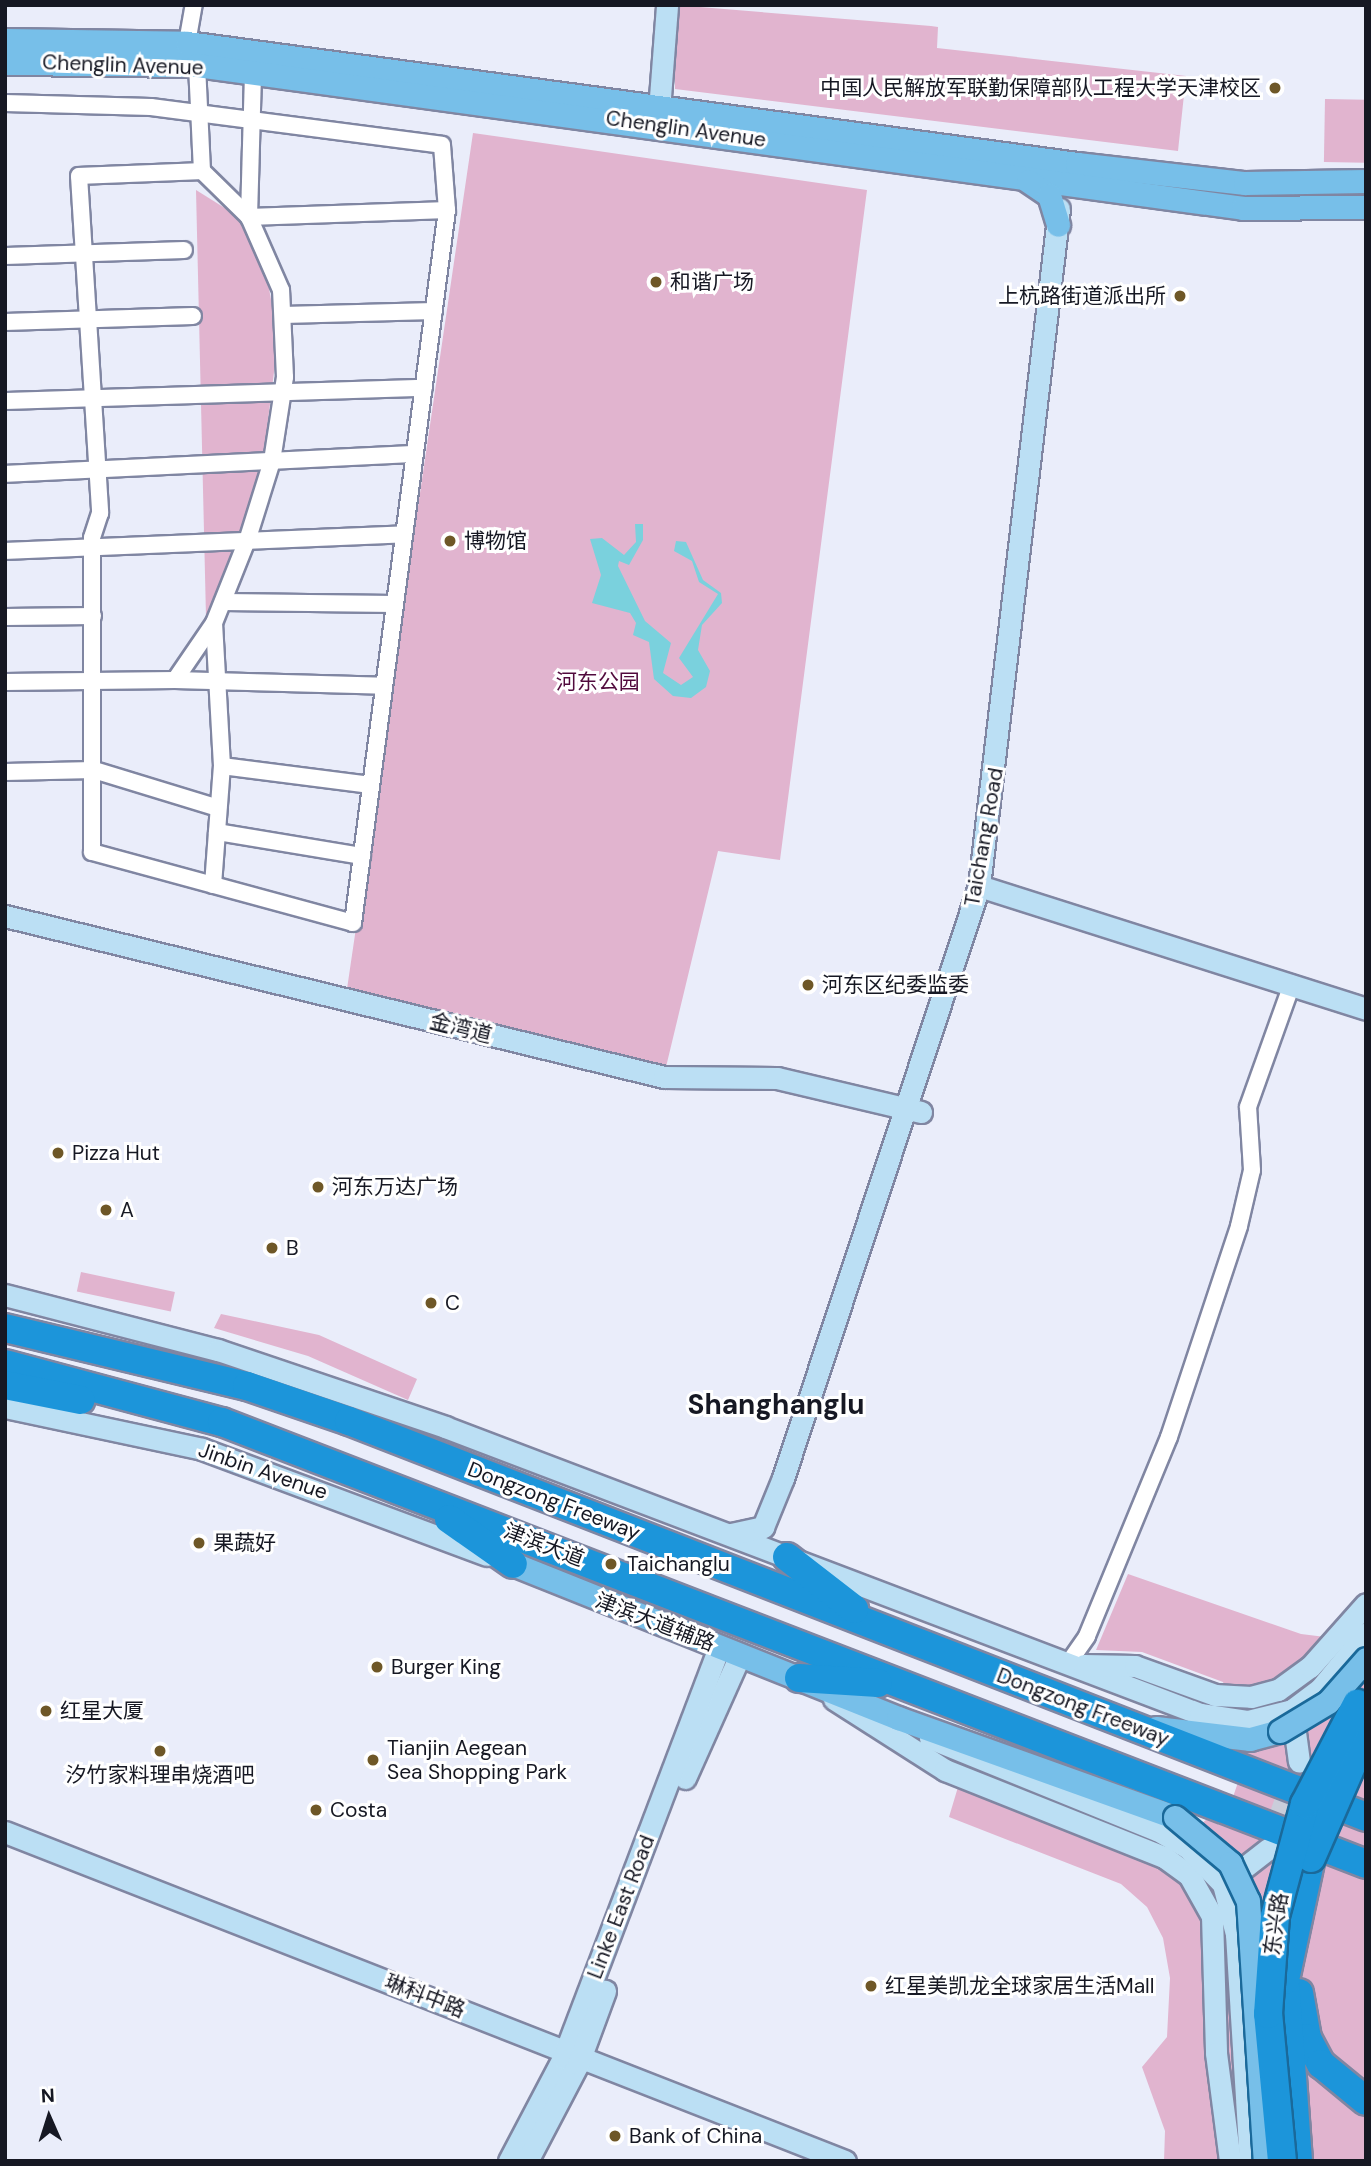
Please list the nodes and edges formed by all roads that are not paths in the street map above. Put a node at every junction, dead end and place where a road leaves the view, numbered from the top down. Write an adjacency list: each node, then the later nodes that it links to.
1 (194, 5): 4 (street)
2 (667, 5): 10 (street)
3 (5, 40): 4 (main road, Chenglin Avenue)
4 (187, 43): 10 (main road, Chenglin Avenue)
5 (5, 63): 6 (main road, Chenglin Avenue)
6 (197, 65): 7 (main road, Chenglin Avenue); 9 (street)
7 (253, 72): 10 (main road, Chenglin Avenue); 11 (street)
8 (5, 103): 9 (street)
9 (198, 111): 11 (street); 13 (street)
10 (658, 115): 12 (main road, Chenglin Avenue); 14 (main road, Chenglin Avenue)
11 (251, 117): 18 (street); 19 (street)
12 (1071, 163): 15 (main road, Chenglin Avenue); 16 (street, Taichang Road)
13 (202, 171): 19 (street); 22 (street)
14 (1026, 180): 16 (main road, Chenglin Avenue); 20 (main road)
15 (1366, 181)
16 (1068, 186): 17 (main road, Chenglin Avenue); 20 (street, Taichang Road); 59 (street, Taichang Road)
17 (1366, 207)
18 (447, 210): 19 (street); 24 (street)
19 (249, 217): 25 (street)
20 (1058, 225): 59 (street, Taichang Road)
21 (184, 250): 22 (street)
22 (84, 253): 23 (street); 27 (street)
23 (5, 256)
24 (434, 311): 25 (street); 29 (street)
25 (283, 315): 30 (street)
26 (193, 316): 27 (street)
27 (88, 319): 28 (street); 31 (street)
28 (5, 321)
29 (424, 388): 30 (street); 33 (street)
30 (282, 391): 31 (street); 34 (street)
31 (93, 396): 32 (street); 35 (street)
32 (5, 401)
33 (415, 454): 34 (street); 37 (street)
34 (272, 461): 35 (street); 38 (street)
35 (97, 470): 36 (street); 39 (street)
36 (5, 474)
37 (404, 534): 38 (street); 42 (street)
38 (248, 538): 39 (street); 41 (street)
39 (92, 547): 40 (street); 43 (street)
40 (5, 551)
41 (223, 602): 42 (street); 45 (street)
42 (395, 604): 50 (street)
43 (93, 616): 44 (street); 46 (street)
44 (5, 617)
45 (214, 623): 47 (street); 49 (street)
46 (95, 680): 47 (street); 48 (street); 52 (street)
47 (175, 680): 49 (street)
48 (5, 682)
49 (217, 683): 50 (street); 51 (street)
50 (384, 686): 54 (street)
51 (222, 766): 54 (street); 55 (street)
52 (93, 770): 53 (street); 55 (street); 58 (street)
53 (5, 772)
54 (371, 785): 57 (street)
55 (218, 808): 56 (street)
56 (217, 832): 57 (street); 58 (street)
57 (362, 856): 58 (street)
58 (213, 885)
59 (983, 887): 61 (street); 63 (street, Taichang Road)
60 (5, 916): 63 (street, 金湾道)
61 (1292, 984): 62 (street); 79 (street)
62 (1366, 1009)
63 (915, 1110): 71 (street, Taichang Road); 72 (street, Taichang Road)
64 (5, 1295): 71 (street)
65 (5, 1328): 75 (highway, Dongzong Freeway)
66 (5, 1364): 69 (highway)
67 (5, 1385): 69 (highway)
68 (5, 1407): 73 (street, Jinbin Avenue)
69 (222, 1422): 70 (highway, 津滨大道)
70 (415, 1495): 73 (highway); 81 (highway, 津滨大道)
71 (726, 1534): 72 (street)
72 (788, 1557): 75 (highway); 79 (street)
73 (513, 1564): 77 (main road, 津滨大道辅路)
74 (1366, 1604): 79 (street)
75 (878, 1628): 85 (highway, Dongzong Freeway)
76 (1366, 1633): 83 (street)
77 (729, 1651): 80 (main road, 津滨大道辅路); 95 (street, Linke East Road)
78 (1366, 1659): 85 (main road, bridge)
79 (1067, 1665): 83 (street)
80 (799, 1678): 81 (highway); 84 (main road, 津滨大道辅路); 101 (street)
81 (905, 1684): 93 (highway, Dongzong Freeway)
82 (1363, 1697): 104 (highway, 东兴路, bridge)
83 (1292, 1710): 87 (street)
84 (898, 1718): 94 (street); 103 (main road, 津滨大道辅路, bridge)
85 (1130, 1725): 88 (highway, Dongzong Freeway)
86 (1366, 1732): 92 (highway, 东兴路, bridge)
87 (1299, 1762)
88 (1366, 1817)
89 (5, 1832): 95 (street, 琳科中路)
90 (5, 1840): 95 (street, 琳科中路)
91 (1268, 1849): 94 (street)
92 (1311, 1858): 96 (highway); 105 (highway, 东兴路)
93 (1362, 1863)
94 (1223, 1884): 102 (street)
95 (572, 2057): 97 (street, Linke East Road); 98 (street, Linke East Road); 99 (street, 琳科中路); 100 (street, 琳科中路)
96 (1366, 2101)
97 (509, 2161)
98 (527, 2161)
99 (830, 2161)
100 (845, 2161)
101 (1230, 2161)
102 (1250, 2161)
103 (1265, 2161)
104 (1282, 2161)
105 (1298, 2161)

